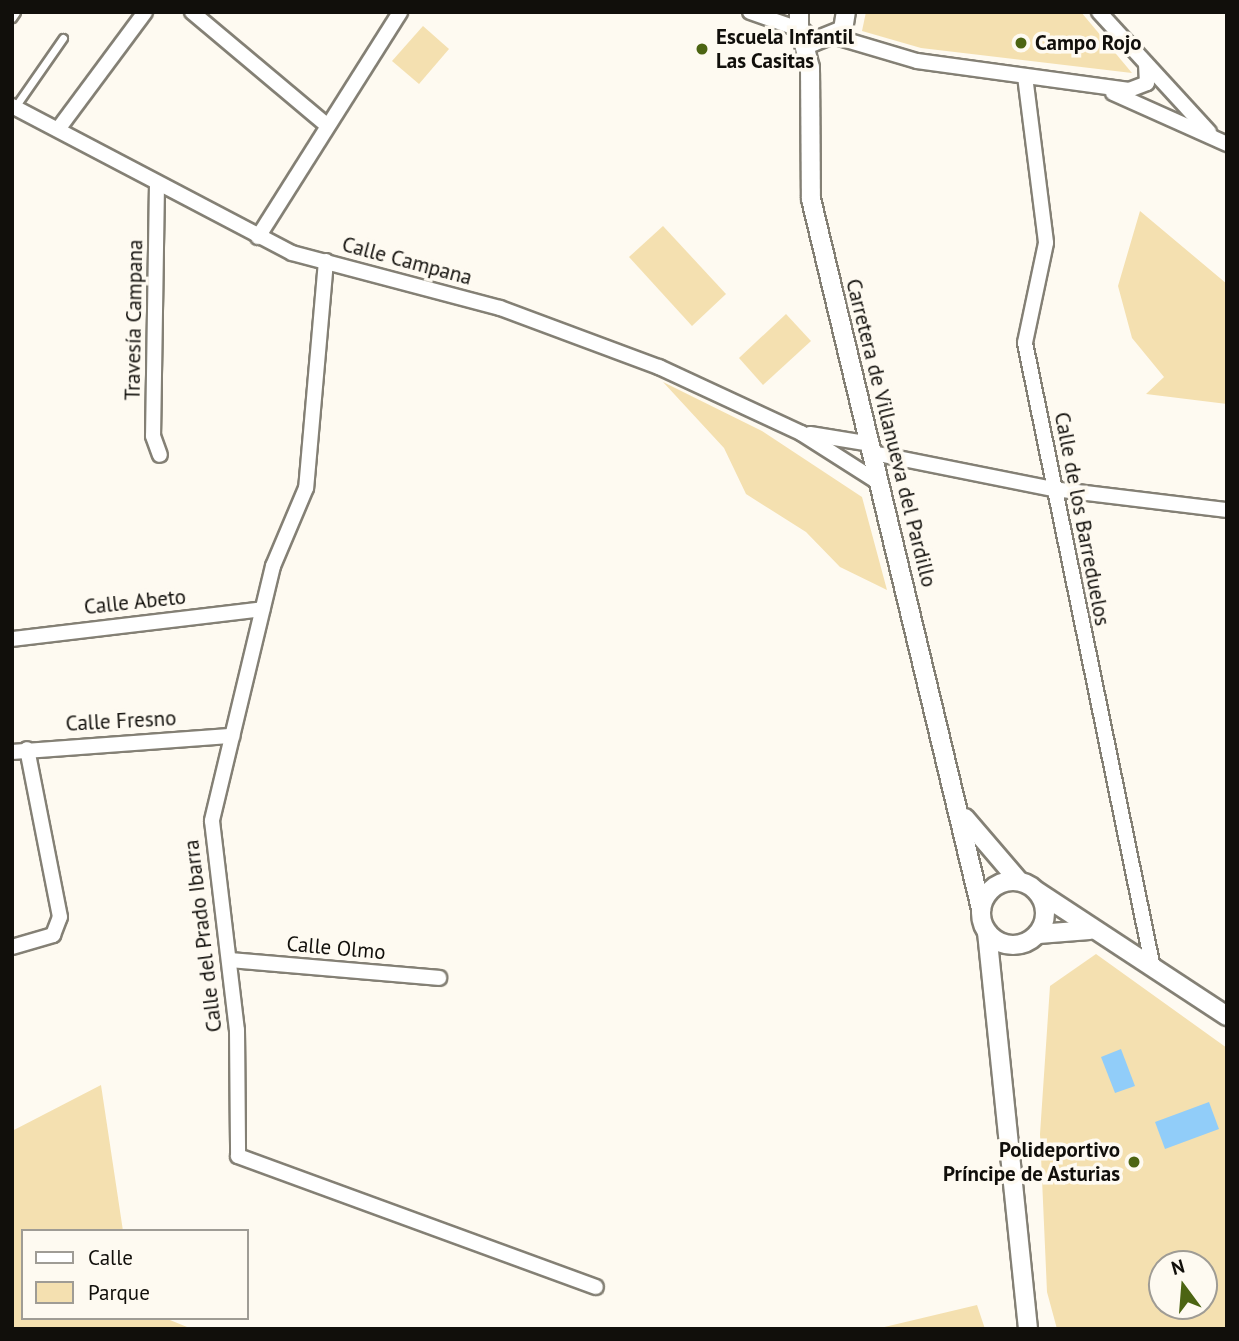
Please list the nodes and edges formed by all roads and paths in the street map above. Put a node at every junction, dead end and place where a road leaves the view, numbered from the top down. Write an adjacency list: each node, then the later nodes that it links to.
1 (16, 12): 8 (lane)
2 (145, 12): 18 (street)
3 (400, 12): 17 (street)
4 (751, 12): 9 (street)
5 (856, 12): 10 (street)
6 (1099, 12): 12 (street)
7 (195, 13): 17 (street)
8 (12, 18)
9 (800, 24): 10 (street); 13 (street, Carretera de Villanueva del Pardillo)
10 (838, 30): 13 (street); 14 (street)
11 (63, 38): 16 (lane)
12 (1146, 65): 15 (street); 19 (street)
13 (810, 67): 25 (street, Carretera de Villanueva del Pardillo)
14 (1025, 76): 15 (street); 28 (street, Calle de los Barreduelos)
15 (1097, 86): 19 (street)
16 (13, 109): 18 (street, Calle Campana)
17 (328, 125): 22 (street)
18 (59, 128): 21 (street, Calle Campana)
19 (1209, 132): 20 (street)
20 (1227, 144)
21 (157, 184): 22 (street, Calle Campana); 26 (street, Travesía Campana)
22 (258, 237): 23 (street, Calle Campana)
23 (326, 261): 24 (street, Calle Campana); 30 (street, Calle del Prado Ibarra)
24 (801, 433): 25 (street); 27 (street)
25 (872, 449): 27 (street, Carretera de Villanueva del Pardillo); 28 (street)
26 (160, 455)
27 (881, 484): 35 (street, Carretera de Villanueva del Pardillo)
28 (1053, 489): 29 (street); 45 (street, Calle de los Barreduelos)
29 (1227, 510)
30 (262, 610): 31 (street, Calle Abeto); 32 (street, Calle del Prado Ibarra)
31 (12, 639)
32 (232, 736): 33 (street, Calle Fresno); 44 (street, Calle del Prado Ibarra)
33 (27, 749): 34 (street, Calle Fresno); 43 (street)
34 (12, 752)
35 (957, 806): 36 (street, Carretera de Villanueva del Pardillo); 38 (street, Carretera de Villanueva del Pardillo)
36 (1018, 881): 37 (street); 38 (street)
37 (1038, 891): 40 (street); 41 (street)
38 (981, 909): 39 (street)
39 (987, 932): 42 (street); 47 (street)
40 (1096, 932): 41 (street); 45 (street)
41 (1038, 934): 42 (street)
42 (1018, 945): 47 (street)
43 (12, 947)
44 (231, 960): 46 (street, Calle Olmo); 49 (street, Calle del Prado Ibarra)
45 (1153, 968): 48 (street)
46 (439, 978)
47 (996, 991): 50 (street)
48 (1227, 1016)
49 (596, 1287)
50 (1028, 1329)

